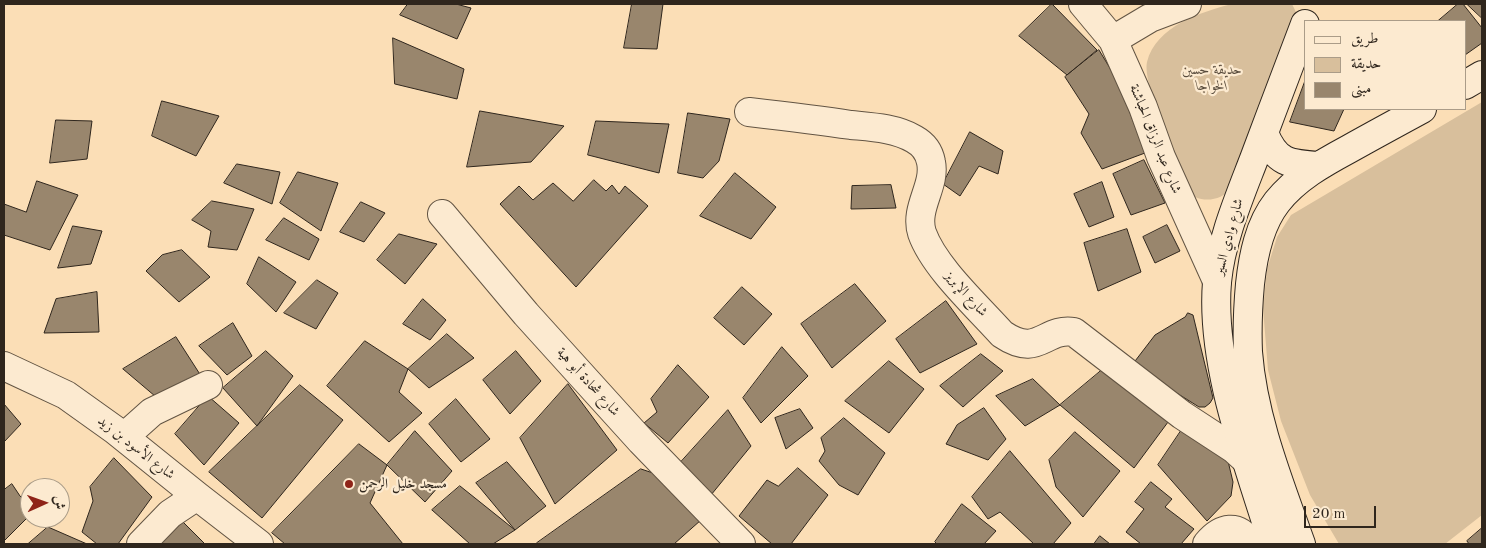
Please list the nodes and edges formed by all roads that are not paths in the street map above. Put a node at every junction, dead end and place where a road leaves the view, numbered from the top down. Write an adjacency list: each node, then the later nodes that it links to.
1 (1083, 4): 6 (street, شارع عبد الرزاق الحباشنة)
2 (1187, 4): 6 (street)
3 (1312, 4): 4 (street, شارع وادي السير)
4 (1306, 20)
5 (1304, 25): 11 (street, شارع وادي السير)
6 (1113, 40): 14 (street, شارع عبد الرزاق الحباشنة)
7 (1482, 75): 8 (street)
8 (1466, 84)
9 (1420, 110): 12 (street)
10 (749, 112): 18 (street, شارع الإبريز)
11 (1264, 133): 12 (street); 14 (street, شارع وادي السير)
12 (1319, 166): 26 (street)
13 (442, 214): 22 (street, شارع شحادة أبو هية)
14 (1218, 281): 18 (street, شارع وادي السير)
15 (4, 366): 17 (street, شارع الأسود بن زيد)
16 (208, 385): 17 (street)
17 (124, 437): 19 (street, شارع الأسود بن زيد)
18 (1247, 461): 25 (street, شارع وادي السير)
19 (197, 496): 20 (street); 21 (street, شارع الأسود بن زيد)
20 (141, 544)
21 (260, 544)
22 (741, 544)
23 (1207, 544): 24 (street)
24 (1251, 544)
25 (1273, 544)
26 (1301, 544)

